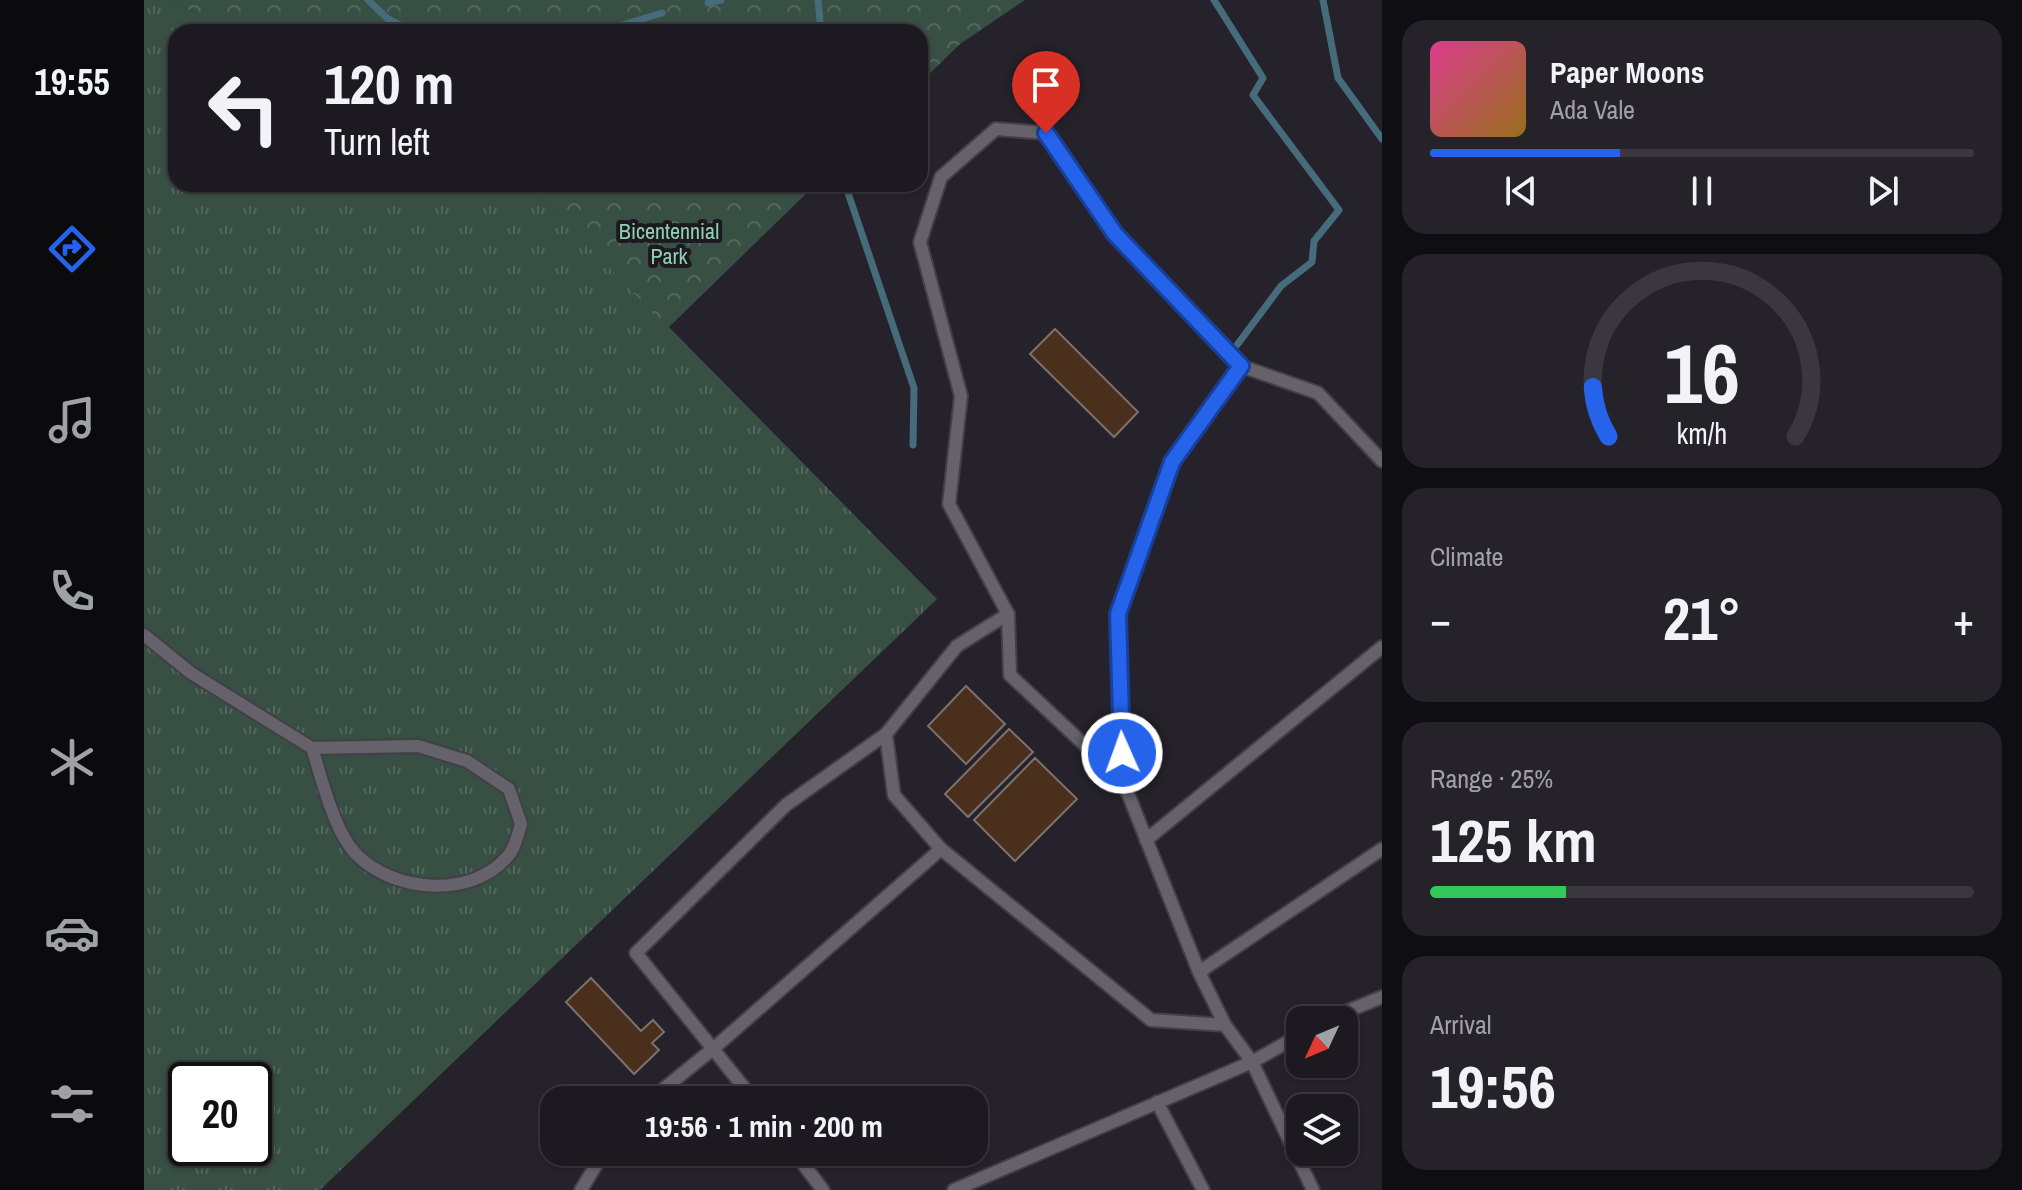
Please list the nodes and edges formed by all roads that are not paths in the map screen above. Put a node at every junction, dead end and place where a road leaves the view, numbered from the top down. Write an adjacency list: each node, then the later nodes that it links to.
1 (1241, 366): 2 (lane); 3 (lane); 8 (lane)
2 (1382, 461)
3 (1008, 614): 6 (lane); 8 (lane)
4 (144, 635): 7 (lane)
5 (1382, 647): 9 (lane)
6 (886, 734): 10 (lane); 17 (lane)
7 (312, 748): 7 (lane)
8 (1123, 781): 9 (lane)
9 (1146, 840): 12 (lane)
10 (941, 849): 15 (lane); 17 (lane)
11 (1382, 849): 12 (lane)
12 (1199, 972): 15 (lane)
13 (1382, 997): 14 (lane)
14 (1358, 1007)
15 (1225, 1025): 18 (lane)
16 (1286, 1043): 18 (lane)
17 (714, 1048): 19 (lane); 20 (lane)
18 (1252, 1062): 21 (lane); 28 (lane)
19 (667, 1086)
20 (743, 1086)
21 (1157, 1102): 26 (lane); 27 (lane)
22 (596, 1166): 24 (lane)
23 (805, 1166): 25 (lane)
24 (581, 1190)
25 (823, 1190)
26 (954, 1190)
27 (1203, 1190)
28 (1313, 1190)

